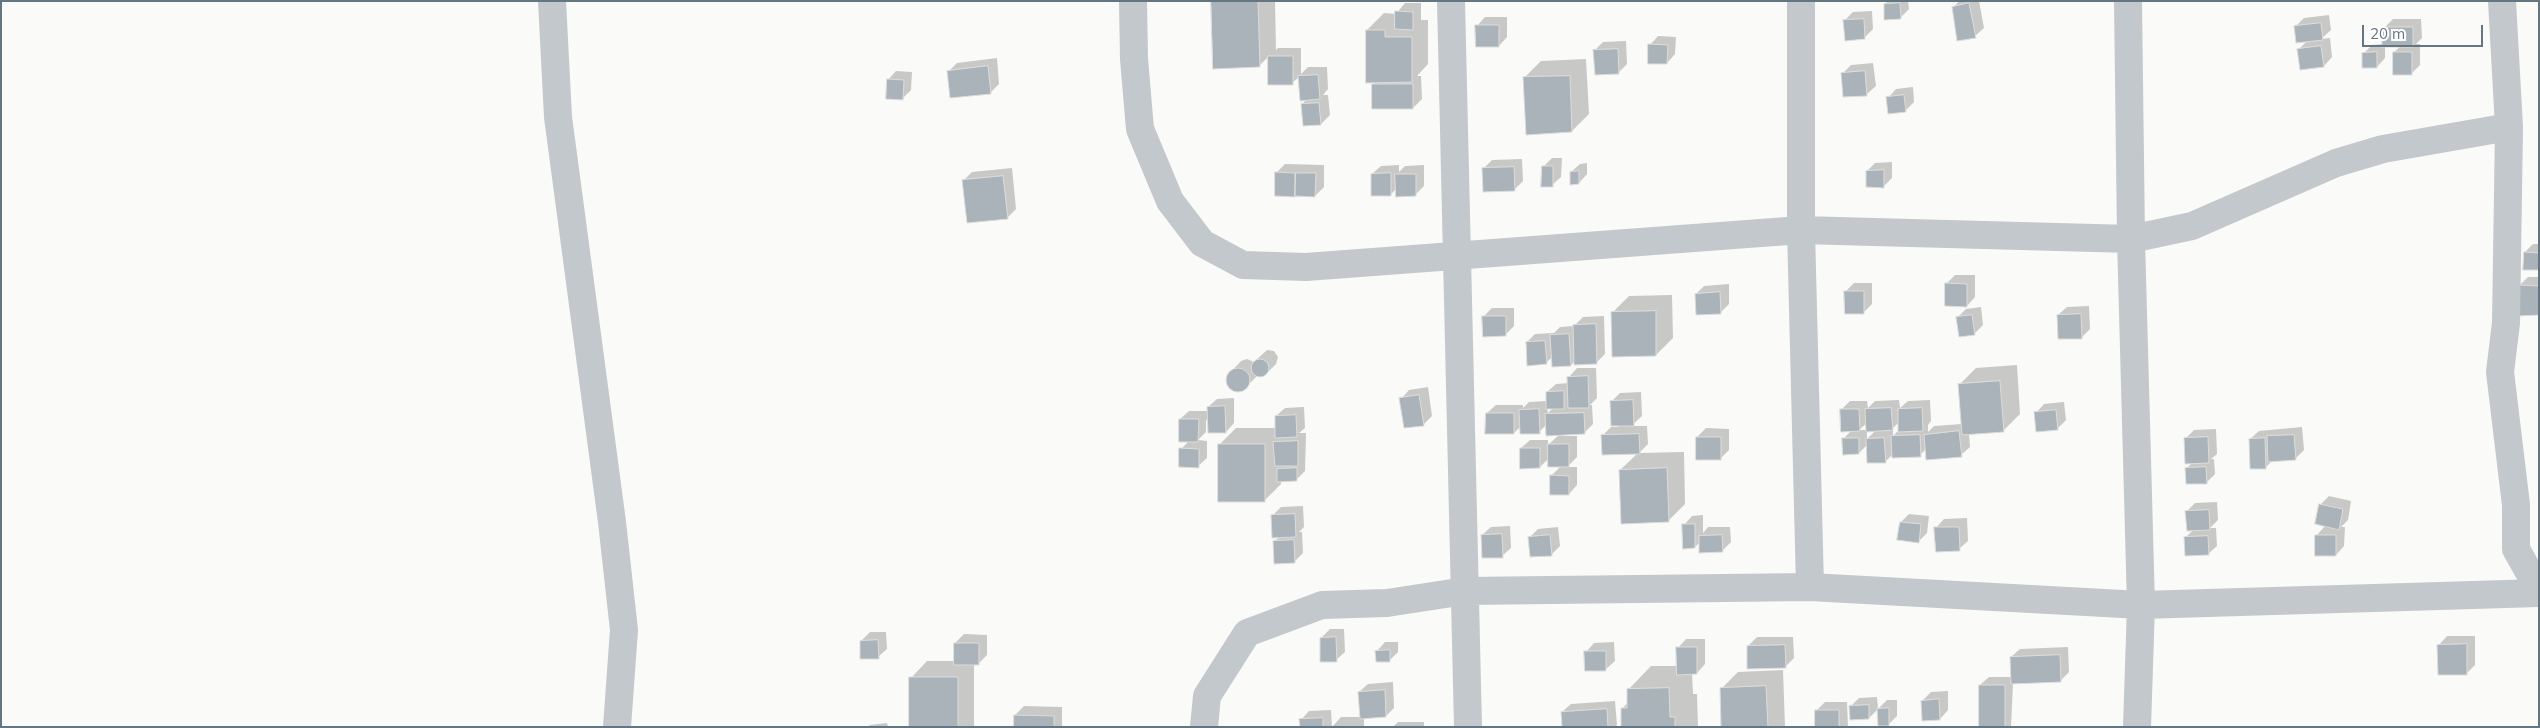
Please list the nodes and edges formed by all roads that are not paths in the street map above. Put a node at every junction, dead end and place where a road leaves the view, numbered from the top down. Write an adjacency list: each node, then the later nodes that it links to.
1 (552, 1): 15 (street)
2 (1134, 1): 10 (street)
3 (1450, 1): 10 (street)
4 (1801, 1): 8 (street)
5 (2128, 1): 9 (street)
6 (2502, 1): 7 (street)
7 (2509, 127): 9 (street); 13 (street)
8 (1801, 230): 9 (street); 10 (street); 11 (street)
9 (2131, 239): 14 (street)
10 (1458, 257): 12 (street)
11 (1810, 586): 12 (street); 14 (street)
12 (1465, 591): 16 (street); 17 (street)
13 (2539, 591): 14 (street)
14 (2141, 605): 18 (street)
15 (617, 727)
16 (1204, 727)
17 (1468, 727)
18 (2137, 727)

